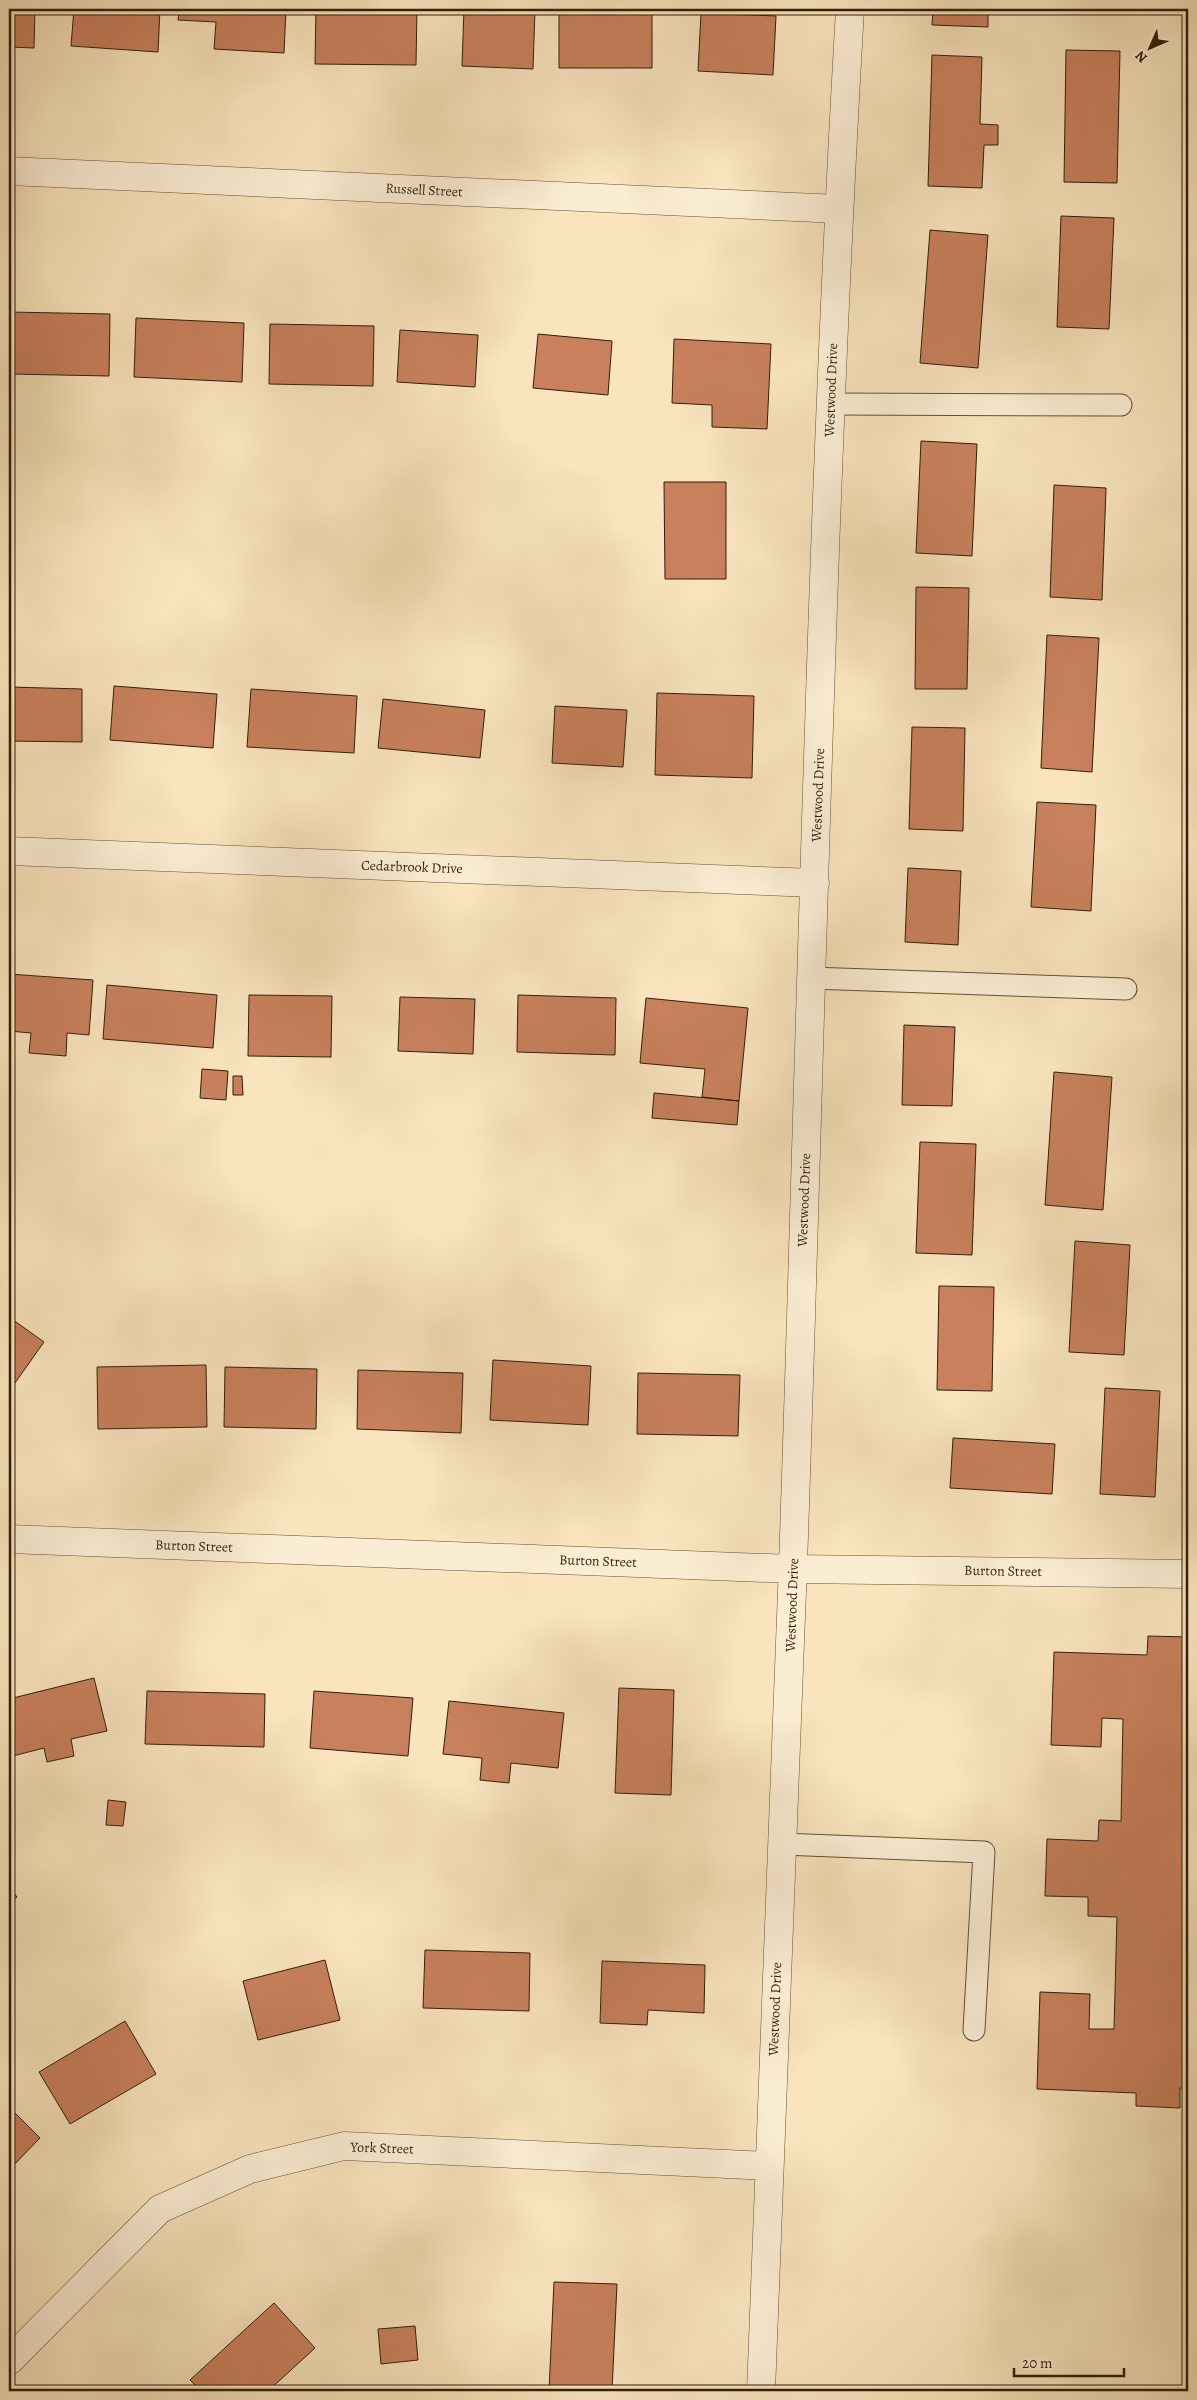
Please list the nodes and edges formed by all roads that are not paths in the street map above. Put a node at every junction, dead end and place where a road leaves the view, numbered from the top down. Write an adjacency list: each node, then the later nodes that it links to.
1 (850, 9): 3 (street, Westwood Drive)
2 (9, 171): 3 (street, Russell Street)
3 (839, 209): 4 (street, Westwood Drive)
4 (831, 404): 5 (lane); 7 (street, Westwood Drive)
5 (1121, 405)
6 (9, 852): 7 (street, Cedarbrook Drive)
7 (815, 883): 8 (street, Westwood Drive)
8 (811, 978): 9 (lane); 11 (street, Westwood Drive)
9 (1126, 989)
10 (9, 1539): 11 (street, Burton Street)
11 (793, 1568): 12 (street, Burton Street); 13 (street, Westwood Drive)
12 (1188, 1574)
13 (782, 1844): 14 (lane); 15 (street, Westwood Drive)
14 (974, 2030)
15 (768, 2166): 16 (street, York Street); 17 (street, Westwood Drive)
16 (9, 2361)
17 (762, 2391)

